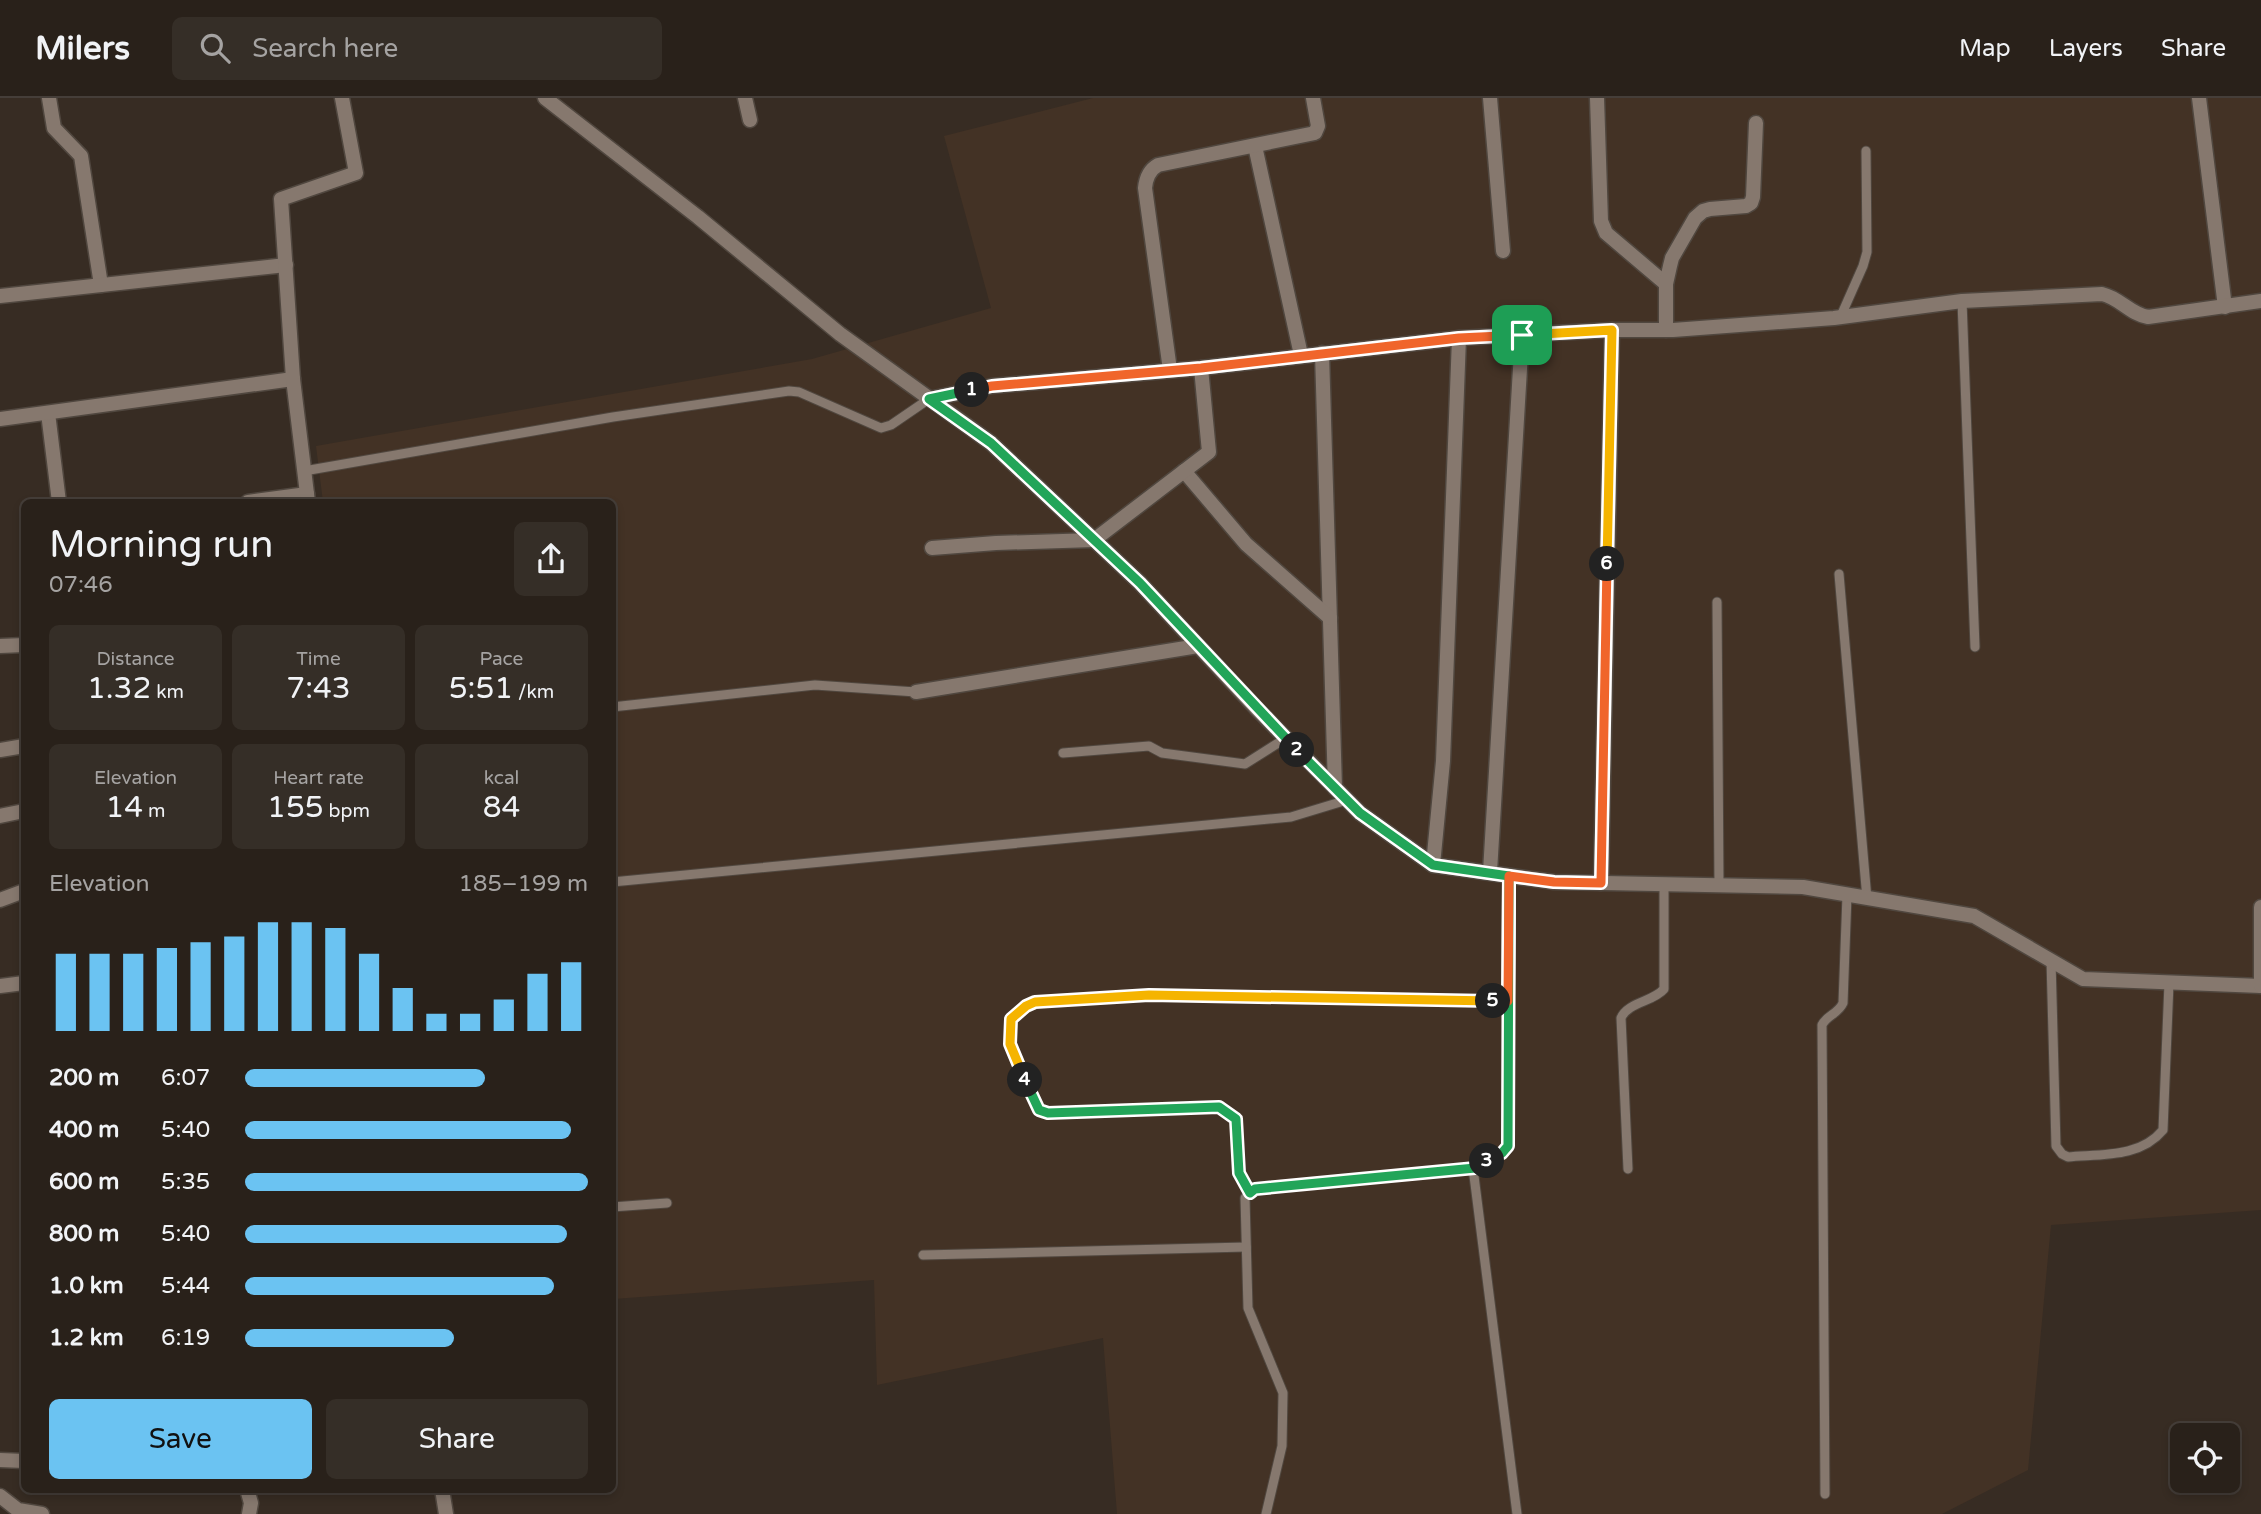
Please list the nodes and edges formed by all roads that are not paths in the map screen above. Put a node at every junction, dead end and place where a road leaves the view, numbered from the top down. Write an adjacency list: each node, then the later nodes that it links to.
1 (49, 98): 16 (street)
2 (342, 98): 14 (street)
3 (545, 98): 31 (street)
4 (745, 98): 9 (street)
5 (1313, 98): 11 (street)
6 (1490, 98): 13 (street)
7 (1597, 98): 15 (street)
8 (2199, 98): 20 (street)
9 (750, 120)
10 (1756, 123): 15 (street)
11 (1255, 146): 27 (street); 29 (street)
12 (1866, 151): 21 (lane)
13 (1503, 251)
14 (285, 264): 16 (street); 30 (street)
15 (1666, 284): 23 (street)
16 (101, 285): 17 (street)
17 (0, 296)
18 (1962, 301): 20 (street); 21 (street); 46 (lane)
19 (2261, 301): 20 (street)
20 (2225, 307)
21 (1840, 317): 23 (street)
22 (1612, 330): 23 (street); 24 (street); 61 (street)
23 (1666, 330)
24 (1522, 335): 25 (street); 58 (street)
25 (1459, 338): 26 (street); 57 (street)
26 (1322, 353): 27 (street); 42 (street)
27 (1301, 355): 28 (street)
28 (1201, 368): 29 (street); 35 (street)
29 (1170, 370): 31 (street)
30 (293, 379): 32 (street); 34 (street)
31 (929, 399): 34 (lane); 38 (street)
32 (48, 413): 33 (street); 37 (street)
33 (0, 419)
34 (304, 471): 36 (street)
35 (1184, 471): 38 (street); 42 (street)
36 (307, 498)
37 (59, 499)
38 (1094, 540): 39 (street); 45 (street)
39 (932, 548)
40 (1839, 574): 66 (lane)
41 (1717, 603): 63 (lane)
42 (1330, 618): 53 (street)
43 (21, 645): 44 (street)
44 (0, 646)
45 (1198, 646): 47 (street); 49 (street)
46 (1975, 647)
47 (916, 692): 48 (lane)
48 (616, 707)
49 (1286, 738): 52 (lane); 53 (street)
50 (21, 746): 51 (street)
51 (0, 750)
52 (1063, 753)
53 (1335, 788): 54 (street)
54 (1348, 800): 57 (street); 60 (lane)
55 (21, 812): 56 (street)
56 (0, 816)
57 (1433, 865): 58 (street)
58 (1490, 873): 59 (street)
59 (1509, 876): 61 (street); 74 (lane)
60 (616, 882)
61 (1601, 883): 62 (street)
62 (1664, 884): 63 (street); 76 (lane)
63 (1719, 885): 65 (street)
64 (21, 892): 67 (street)
65 (1847, 895): 66 (street); 86 (lane)
66 (1867, 899): 69 (street)
67 (0, 900)
68 (2261, 907): 73 (street)
69 (2051, 960): 71 (street); 71 (lane)
70 (21, 984): 72 (street)
71 (2169, 984): 73 (street)
72 (0, 986)
73 (2261, 986)
74 (1508, 1001): 75 (lane); 77 (lane)
75 (1475, 1168): 77 (lane); 92 (lane)
76 (1628, 1169)
77 (1250, 1193): 80 (lane)
78 (667, 1203): 79 (lane)
79 (616, 1208)
80 (1246, 1247): 81 (lane); 91 (lane)
81 (923, 1255)
82 (0, 1460): 83 (street)
83 (21, 1461)
84 (248, 1493): 89 (street)
85 (443, 1493): 90 (street)
86 (1825, 1494)
87 (0, 1496): 88 (street)
88 (42, 1514)
89 (249, 1514)
90 (446, 1514)
91 (1266, 1514)
92 (1517, 1514)

